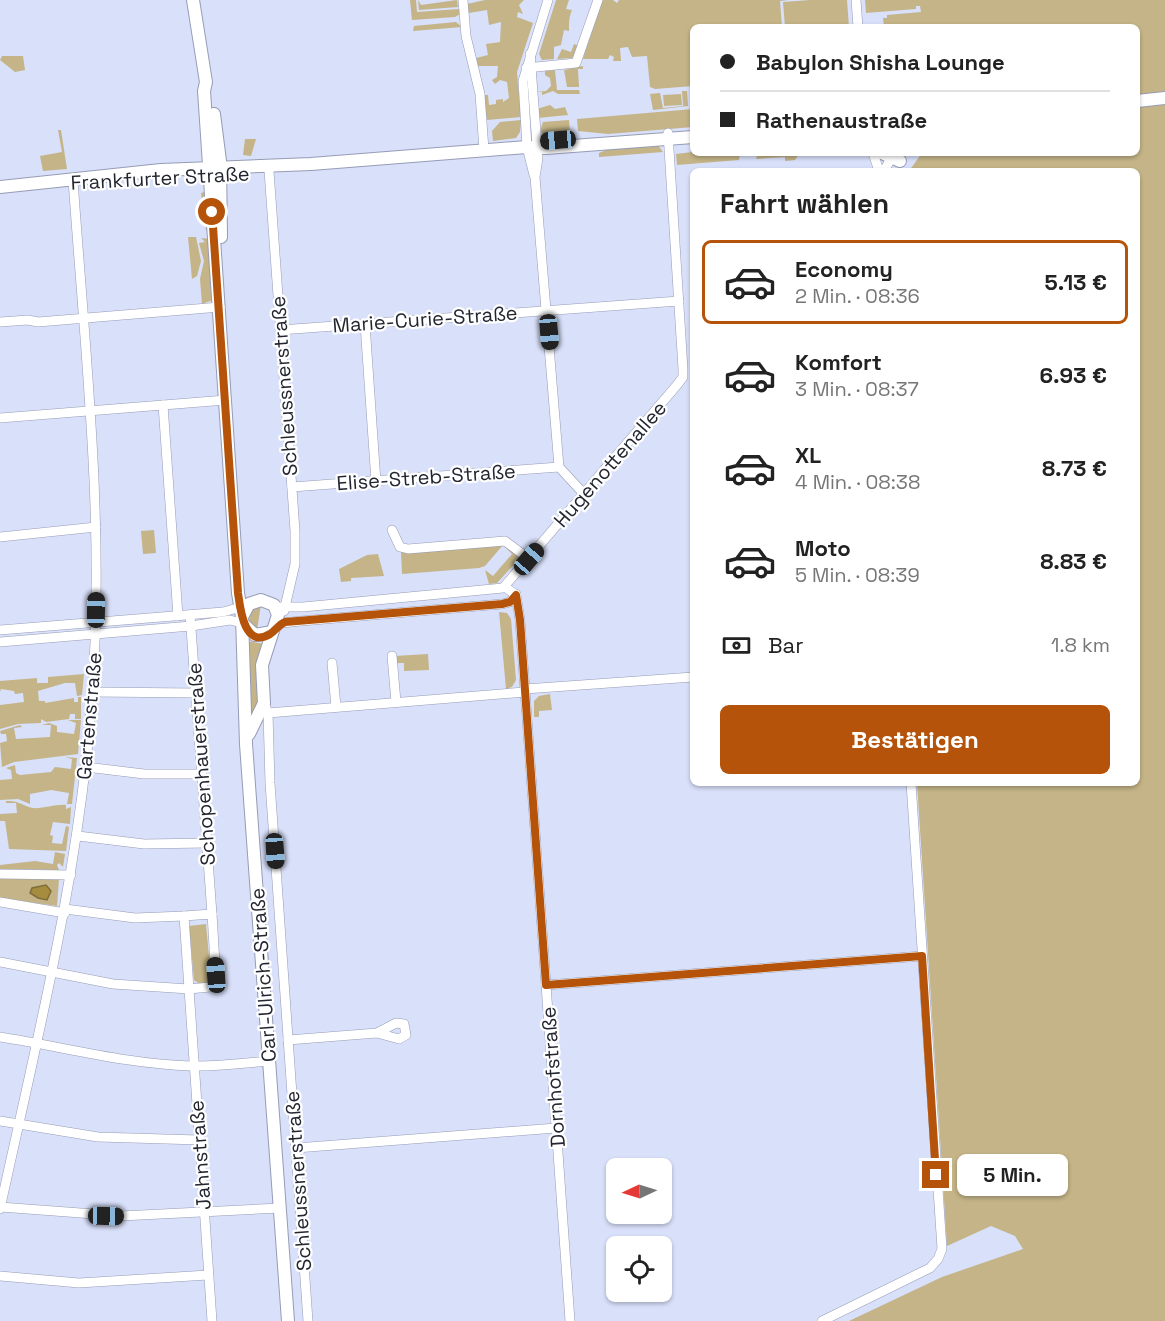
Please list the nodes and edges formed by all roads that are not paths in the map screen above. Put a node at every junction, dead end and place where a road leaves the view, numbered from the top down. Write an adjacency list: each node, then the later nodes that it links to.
1 (193, 0): 8 (main road)
2 (463, 0): 16 (street)
3 (548, 0): 7 (street)
4 (598, 0): 7 (street)
5 (856, 0): 6 (street)
6 (858, 24)
7 (528, 68): 15 (street)
8 (206, 82): 14 (main road); 20 (main road)
9 (1165, 98): 10 (main road)
10 (1140, 100)
11 (690, 131): 12 (main road, Frankfurter Straße)
12 (668, 136): 13 (main road, Frankfurter Straße); 15 (main road, Frankfurter Straße); 23 (street, Hugenottenallee)
13 (690, 137)
14 (218, 138): 19 (main road); 20 (main road)
15 (531, 147): 16 (main road, Frankfurter Straße); 25 (street)
16 (484, 150): 19 (main road, Frankfurter Straße)
17 (894, 157): 18 (street)
18 (884, 168)
19 (265, 169): 20 (main road, Frankfurter Straße); 29 (street, Schleussnerstraße)
20 (215, 171): 21 (main road, Frankfurter Straße); 24 (main road, Carl-Ulrich-Straße)
21 (73, 181): 22 (main road, Frankfurter Straße); 26 (street, Gartenstraße)
22 (4, 186)
23 (679, 302): 25 (street, Marie-Curie-Straße); 37 (street, Hugenottenallee)
24 (220, 307): 26 (street); 30 (main road, Carl-Ulrich-Straße)
25 (547, 309): 28 (street, Marie-Curie-Straße); 34 (street)
26 (82, 318): 27 (street); 32 (street, Gartenstraße)
27 (0, 322)
28 (365, 324): 29 (street, Marie-Curie-Straße); 35 (street)
29 (280, 330): 36 (street, Schleussnerstraße)
30 (226, 400): 31 (street); 43 (main road, Carl-Ulrich-Straße)
31 (163, 405): 32 (street); 49 (street)
32 (90, 411): 33 (street); 38 (street, Gartenstraße)
33 (0, 418)
34 (560, 467): 35 (street, Elise-Streb-Straße); 37 (street)
35 (376, 482): 36 (street, Elise-Streb-Straße)
36 (292, 488): 48 (street, Schleussnerstraße)
37 (584, 494): 41 (street, Hugenottenallee)
38 (96, 528): 40 (street); 50 (street, Gartenstraße)
39 (392, 530): 41 (street)
40 (0, 537)
41 (529, 559): 42 (street, Hugenottenallee)
42 (517, 573): 44 (street, Hugenottenallee); 45 (street)
43 (237, 574): 46 (main road, Carl-Ulrich-Straße); 46 (main road)
44 (505, 587): 45 (street); 48 (street)
45 (516, 595): 48 (street); 59 (street, Dornhofstraße)
46 (244, 614): 47 (street); 48 (main road); 48 (main road); 51 (street); 51 (street); 65 (main road, Carl-Ulrich-Straße)
47 (190, 615): 49 (street); 52 (street, Schopenhauerstraße)
48 (279, 615): 64 (main road, Schleussnerstraße)
49 (178, 616): 50 (street)
50 (95, 622): 53 (street); 54 (street, Gartenstraße)
51 (210, 623): 52 (street)
52 (191, 626): 54 (street); 61 (street, Schopenhauerstraße)
53 (0, 630)
54 (95, 634): 55 (street); 60 (street, Gartenstraße)
55 (0, 642)
56 (392, 656): 62 (street)
57 (332, 663): 63 (street)
58 (690, 676): 59 (street)
59 (525, 691): 62 (street); 80 (street, Dornhofstraße)
60 (93, 692): 61 (street); 66 (street, Gartenstraße)
61 (196, 693): 67 (street, Schopenhauerstraße)
62 (396, 702): 63 (street)
63 (336, 707): 64 (street)
64 (266, 708): 65 (main road, Schleussnerstraße); 84 (street, Schleussnerstraße)
65 (248, 759): 86 (main road, Carl-Ulrich-Straße)
66 (86, 767): 67 (street); 69 (street, Gartenstraße)
67 (202, 774): 70 (street, Schopenhauerstraße)
68 (911, 786): 77 (street)
69 (78, 836): 70 (street); 72 (street, Gartenstraße)
70 (207, 843): 75 (street, Schopenhauerstraße)
71 (0, 874): 72 (street)
72 (71, 875): 74 (street, Gartenstraße)
73 (0, 902): 74 (street)
74 (65, 911): 76 (street); 79 (street, Gartenstraße)
75 (212, 914): 76 (street); 81 (street, Schopenhauerstraße)
76 (184, 916): 81 (street, Jahnstraße)
77 (922, 956): 80 (street); 102 (street)
78 (0, 962): 79 (street)
79 (53, 973): 81 (street); 85 (street, Gartenstraße)
80 (546, 985): 90 (street, Dornhofstraße)
81 (189, 989): 87 (street, Jahnstraße)
82 (377, 1033): 84 (street)
83 (0, 1037): 85 (street)
84 (288, 1040): 92 (street, Schleussnerstraße)
85 (37, 1044): 87 (street); 89 (street, Gartenstraße)
86 (269, 1061): 87 (street); 94 (main road, Carl-Ulrich-Straße)
87 (194, 1066): 91 (street, Jahnstraße)
88 (0, 1121): 89 (street)
89 (18, 1124): 91 (street); 93 (street, Gartenstraße)
90 (556, 1128): 92 (street); 101 (street, Dornhofstraße)
91 (199, 1140): 95 (street, Jahnstraße)
92 (296, 1148): 100 (street, Schleussnerstraße)
93 (0, 1208): 95 (street)
94 (280, 1208): 95 (street); 99 (main road, Carl-Ulrich-Straße)
95 (204, 1213): 96 (street, Jahnstraße)
96 (208, 1275): 97 (street); 98 (street, Jahnstraße)
97 (0, 1276)
98 (212, 1321)
99 (288, 1321)
100 (308, 1321)
101 (570, 1321)
102 (822, 1321)

